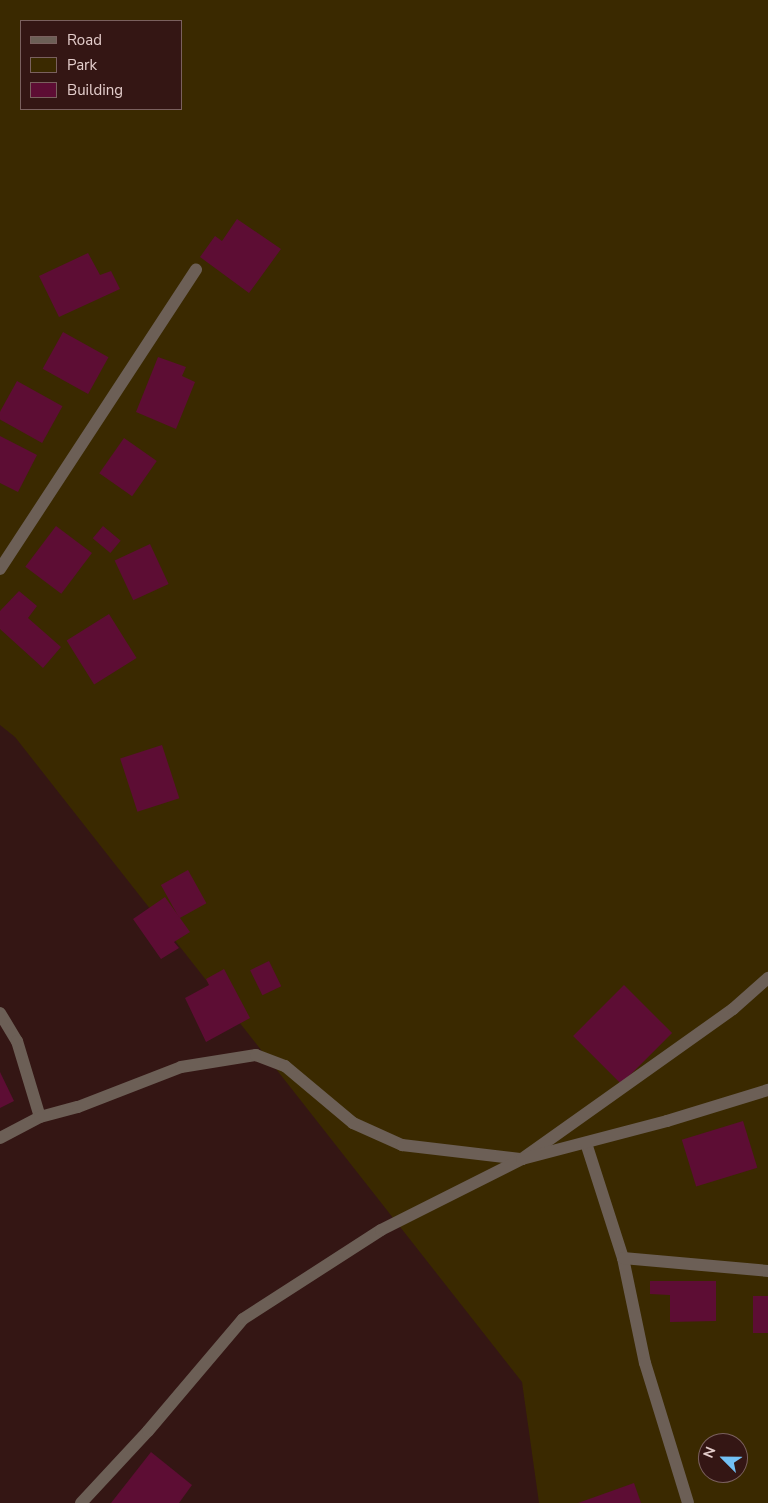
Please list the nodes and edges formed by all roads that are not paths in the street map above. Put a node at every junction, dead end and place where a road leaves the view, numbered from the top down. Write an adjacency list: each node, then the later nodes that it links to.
1 (196, 269): 2 (street)
2 (0, 569)
3 (768, 978): 9 (street)
4 (0, 1013): 6 (street)
5 (768, 1090): 8 (street)
6 (40, 1117): 7 (street); 9 (street)
7 (0, 1138)
8 (586, 1143): 9 (street); 10 (street)
9 (522, 1159): 12 (street)
10 (623, 1258): 11 (street); 13 (street)
11 (768, 1271)
12 (81, 1503)
13 (688, 1503)

